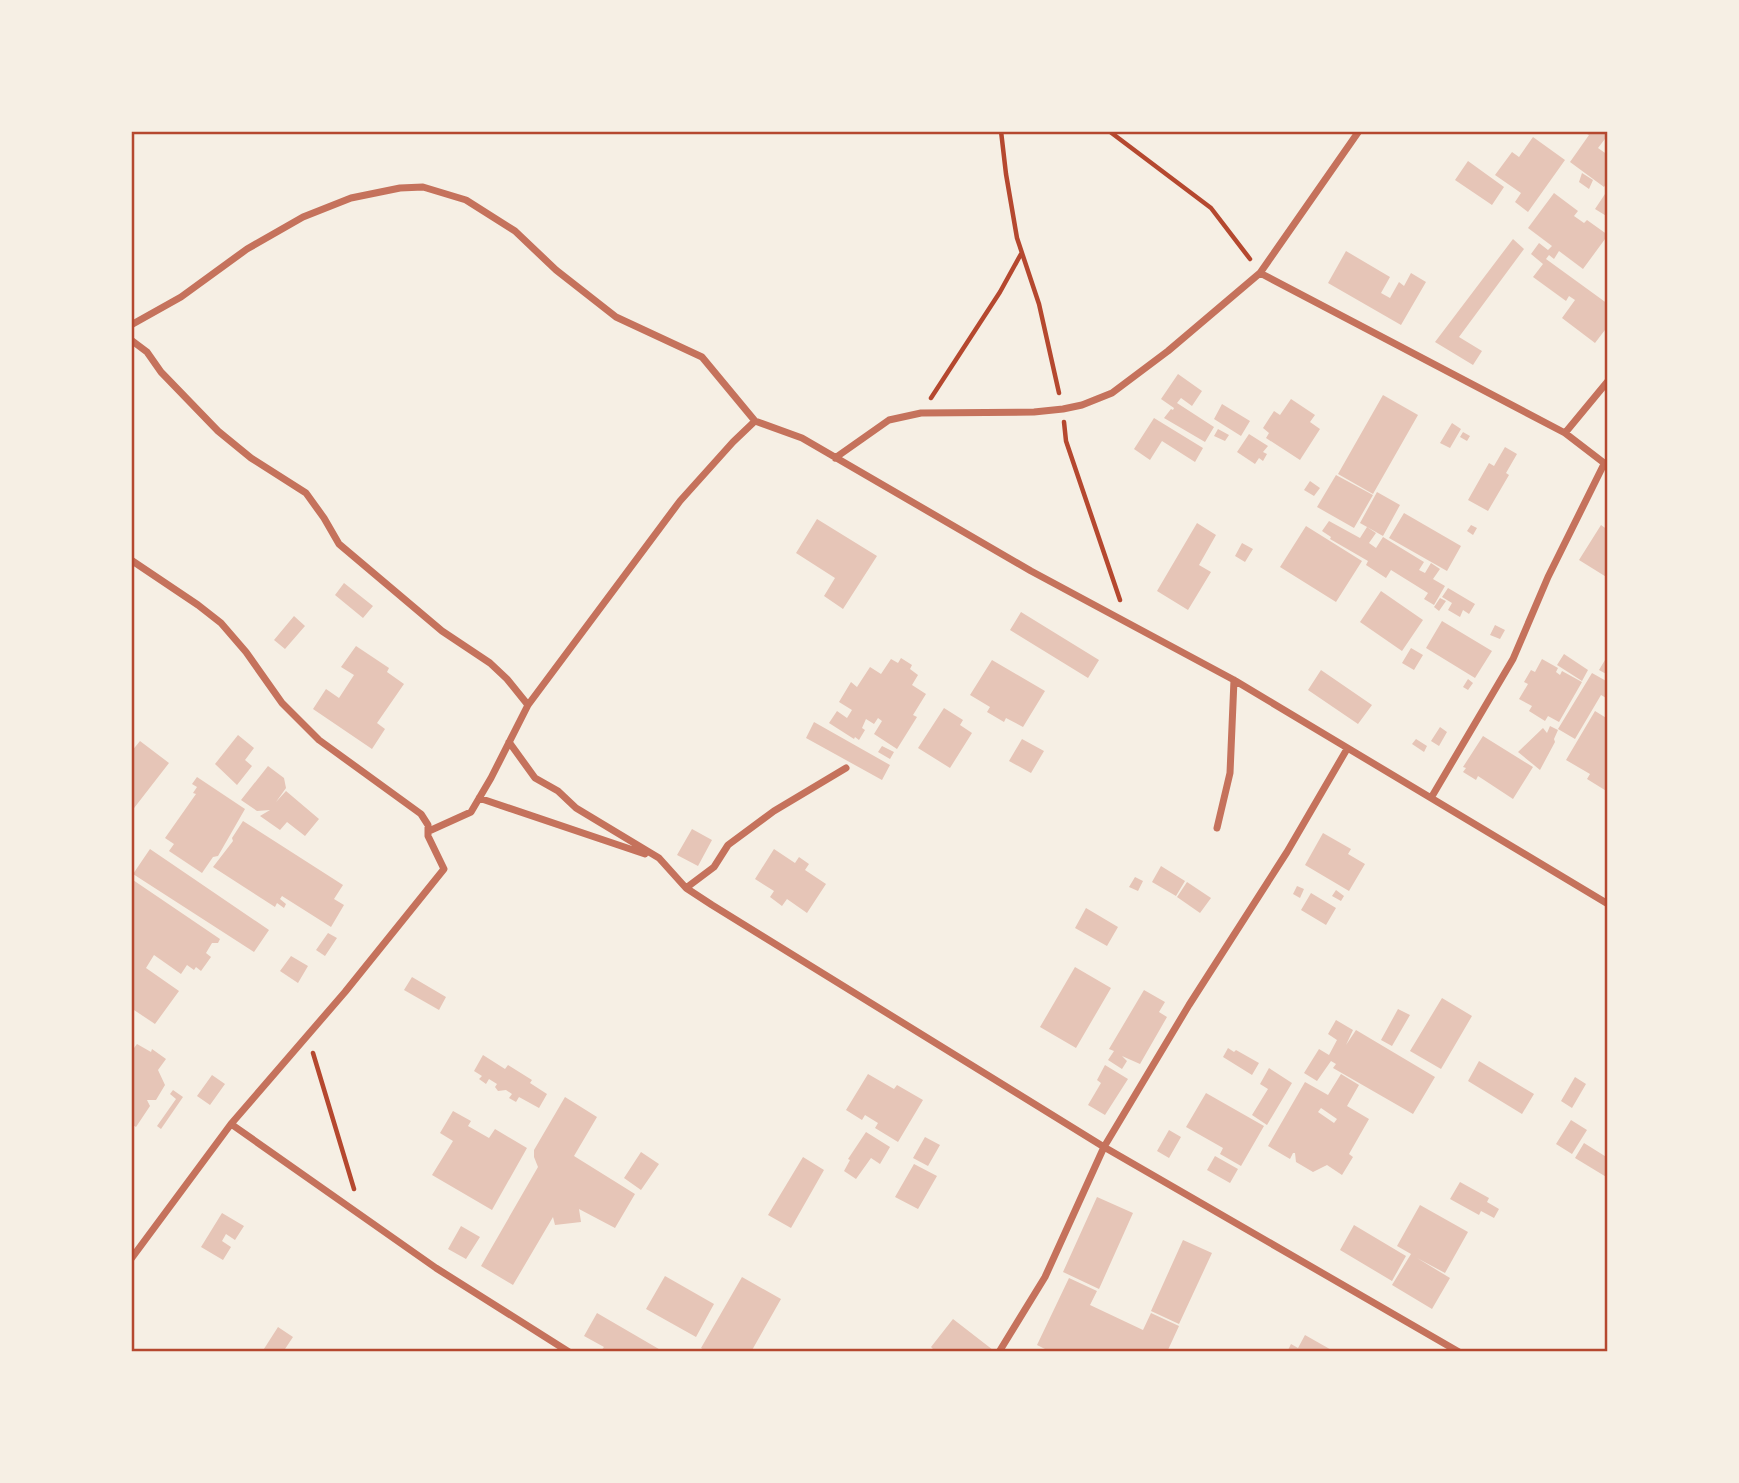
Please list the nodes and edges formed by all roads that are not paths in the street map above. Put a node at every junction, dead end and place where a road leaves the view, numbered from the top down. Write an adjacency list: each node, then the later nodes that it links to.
1 (1359, 131): 2 (street)
2 (1260, 273): 7 (street); 8 (street)
3 (131, 325): 6 (street)
4 (131, 340): 12 (street)
5 (1608, 381): 7 (street)
6 (755, 421): 8 (street); 12 (street)
7 (1565, 433): 9 (street)
8 (835, 458): 11 (street)
9 (1606, 465): 17 (street)
10 (131, 560): 19 (street)
11 (1234, 680): 14 (street); 18 (street)
12 (528, 705): 13 (street)
13 (509, 742): 16 (street); 20 (street)
14 (1347, 749): 17 (street); 24 (street)
15 (846, 768): 21 (street)
16 (479, 798): 19 (street); 20 (street)
17 (1431, 798): 22 (street)
18 (1217, 828)
19 (429, 831): 23 (street)
20 (659, 858): 21 (street)
21 (686, 888): 24 (street)
22 (1608, 904)
23 (231, 1124): 25 (street); 26 (street)
24 (1104, 1147): 27 (street); 28 (street)
25 (131, 1259)
26 (569, 1352)
27 (999, 1352)
28 (1459, 1352)

